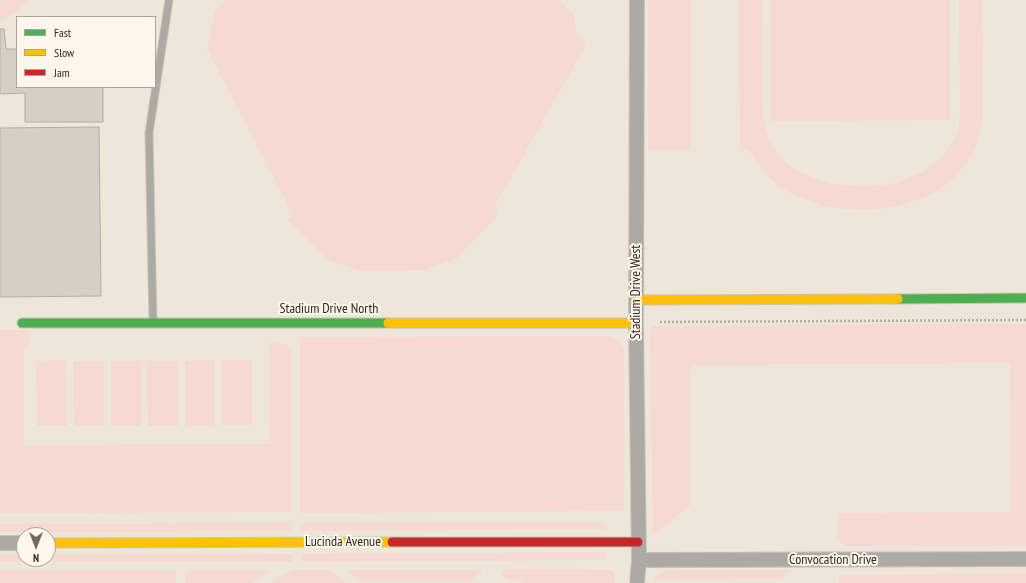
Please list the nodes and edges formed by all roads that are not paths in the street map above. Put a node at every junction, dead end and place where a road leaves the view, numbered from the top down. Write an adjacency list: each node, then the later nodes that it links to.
1 (169, 0): 3 (lane)
2 (637, 0): 6 (street, Stadium Drive West)
3 (156, 86)
4 (156, 88): 8 (lane)
5 (1026, 298): 6 (street)
6 (636, 300): 9 (street, Stadium Drive West)
7 (22, 323): 8 (street, Stadium Drive North)
8 (152, 323): 9 (street, Stadium Drive North)
9 (636, 323): 10 (street, Stadium Drive West)
10 (638, 542): 13 (street, Lucinda Avenue); 15 (street, Stadium Drive West)
11 (0, 543): 12 (street)
12 (16, 543)
13 (56, 543)
14 (1026, 559): 15 (street, Convocation Drive)
15 (639, 560): 16 (street, Stadium Drive West)
16 (637, 583)

